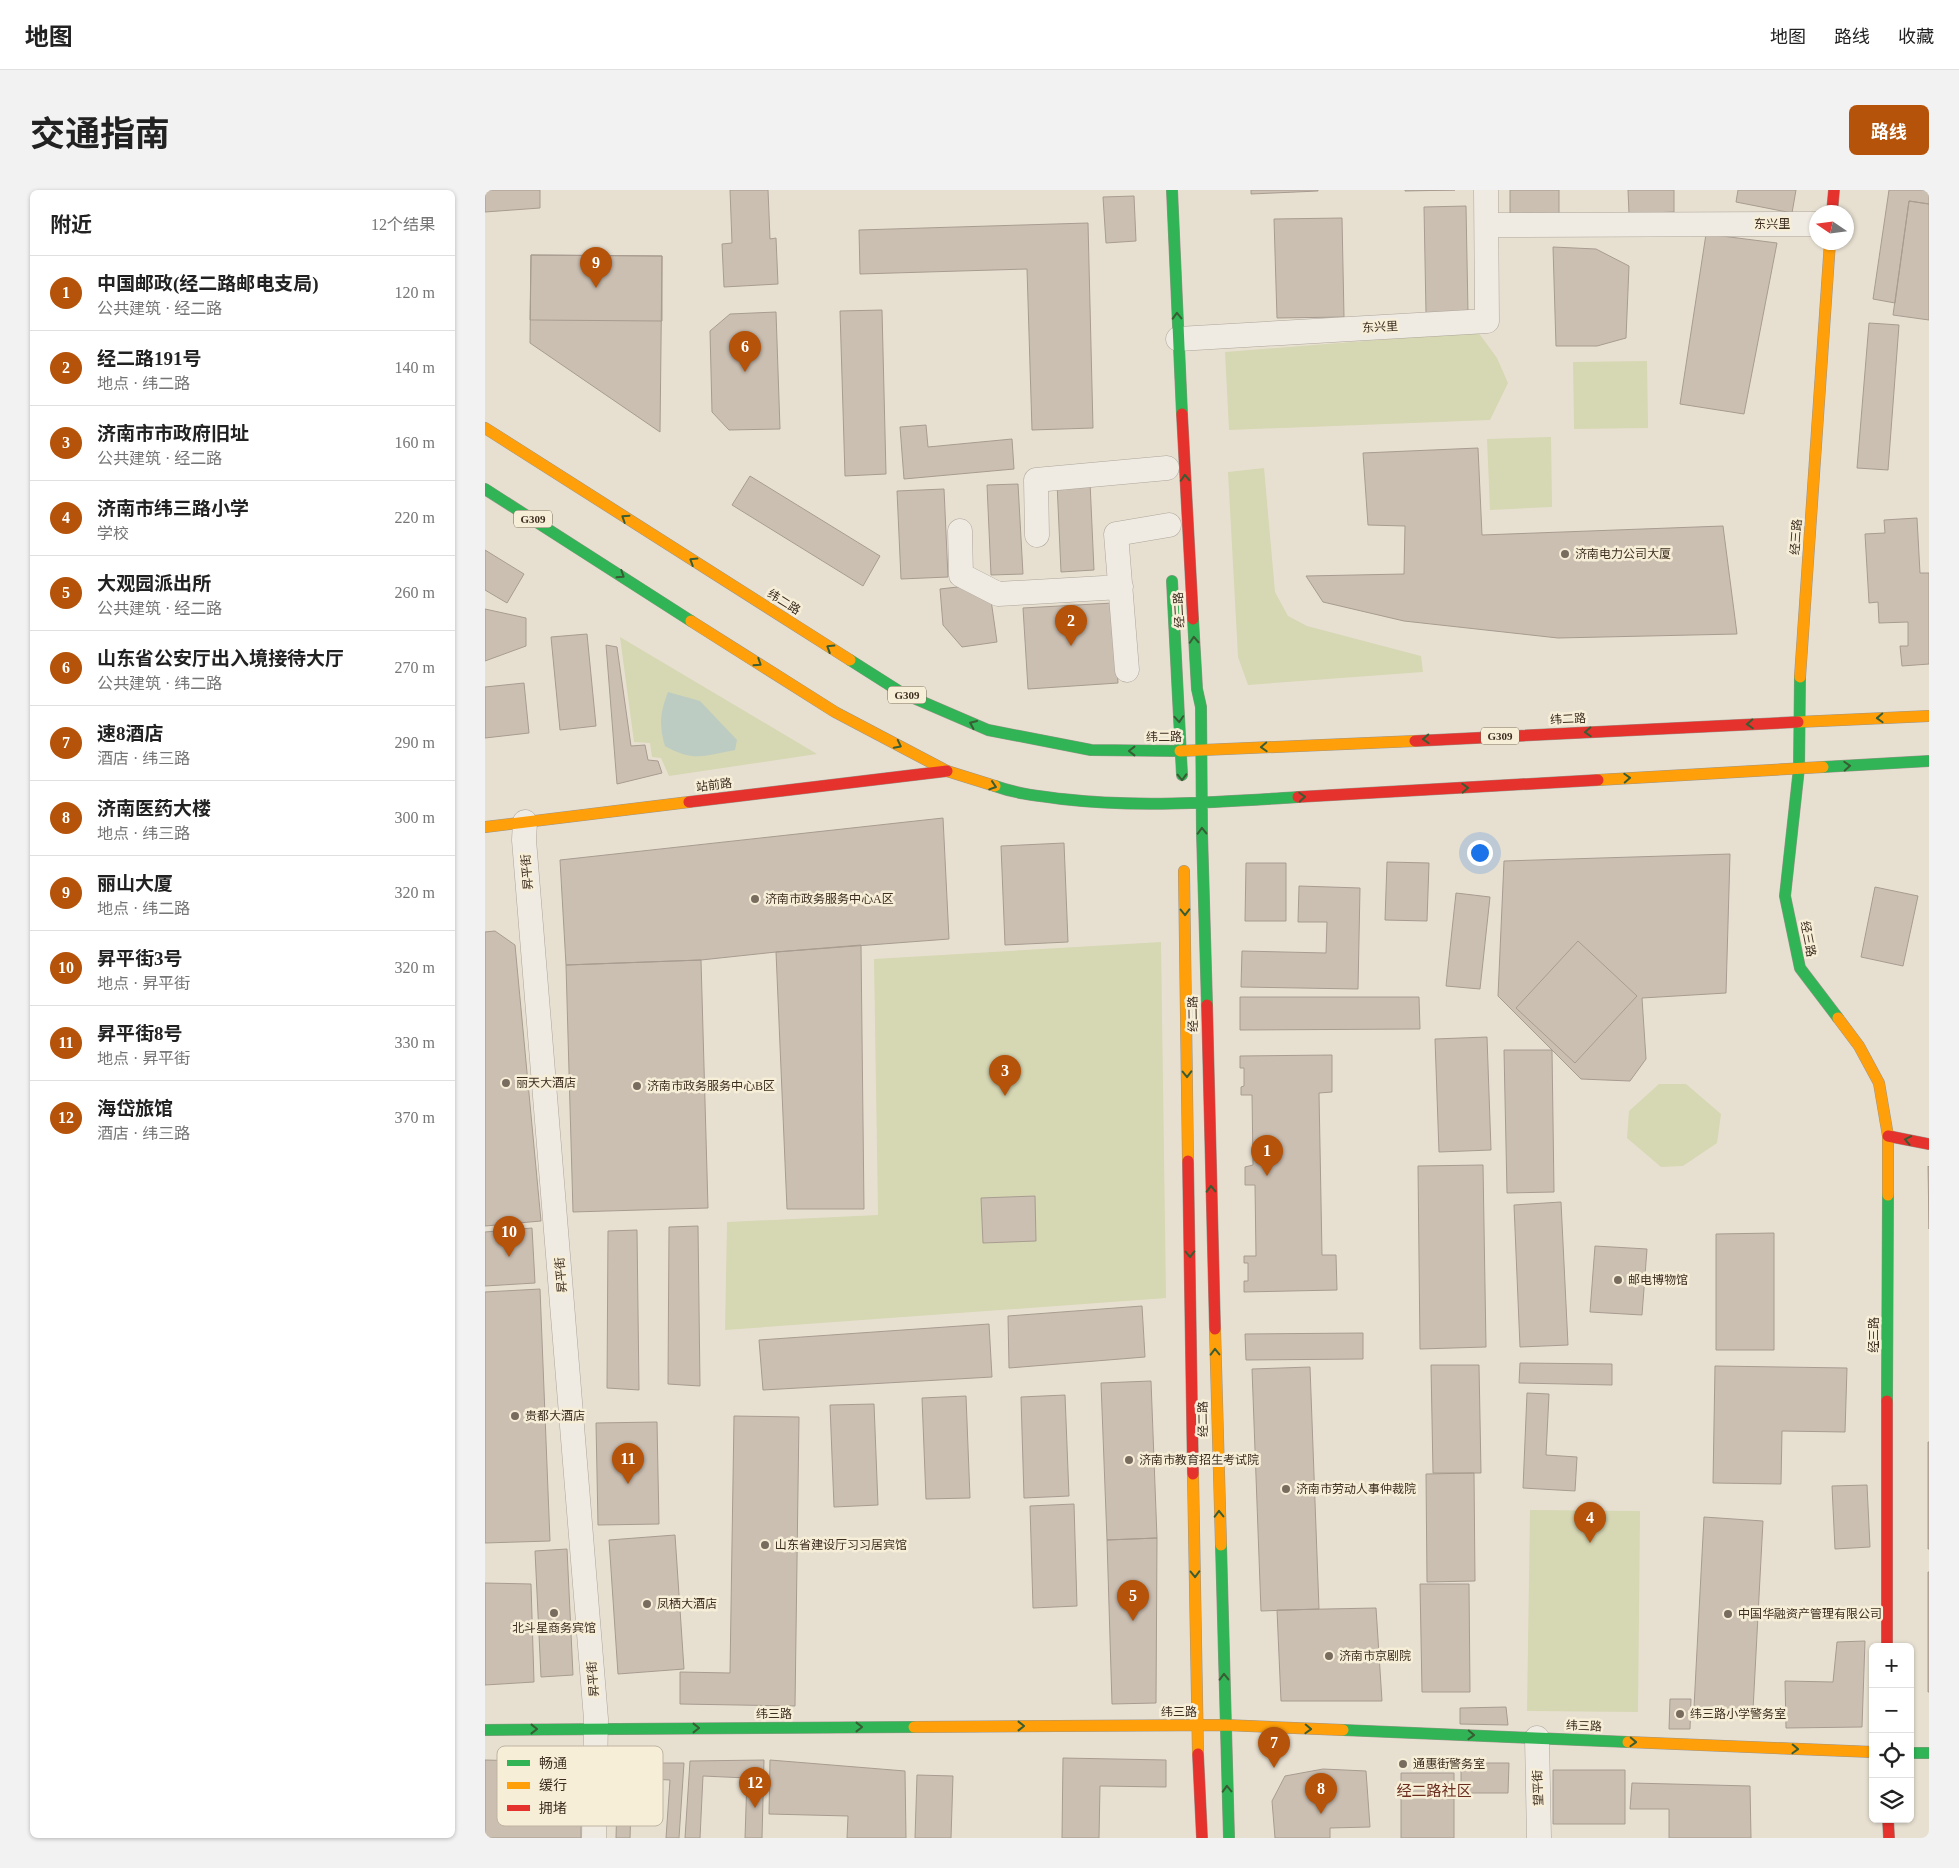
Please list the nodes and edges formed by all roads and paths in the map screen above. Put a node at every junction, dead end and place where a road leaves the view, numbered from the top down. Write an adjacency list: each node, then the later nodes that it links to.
1 (1172, 190): 8 (main road, 经二路, one-way to 1)
2 (1486, 190): 6 (street, 东兴里)
3 (1834, 190): 4 (main road)
4 (1833, 205)
5 (1809, 224): 6 (street, 东兴里)
6 (1487, 225): 8 (street, 东兴里)
7 (1829, 250): 19 (main road, 经三路)
8 (1178, 339): 21 (main road, 经二路, one-way to 8)
9 (485, 428): 20 (main road, 纬二路 / G309, one-way to 9)
10 (1167, 468): 14 (street)
11 (485, 489): 24 (main road, G309, one-way to 24)
12 (1169, 525): 16 (street)
13 (960, 531): 16 (street)
14 (1037, 535)
15 (1172, 573): 20 (main road, 经二路, one-way to 20)
16 (1121, 586): 17 (street)
17 (1127, 670)
18 (1929, 716): 19 (main road, 纬二路 / G309, one-way to 19)
19 (1799, 721): 21 (main road, 纬二路 / G309, one-way to 21); 23 (main road, 经三路)
20 (1181, 751): 21 (main road, 纬二路 / G309); 25 (main road, 经二路, one-way to 25)
21 (1201, 751): 26 (main road, 经二路)
22 (1929, 761): 23 (main road, G309, one-way to 22)
23 (1799, 768): 26 (main road, G309, one-way to 23); 30 (main road, 经三路)
24 (947, 771): 25 (main road, G309, one-way to 25); 27 (main road, 站前路)
25 (1183, 798): 26 (main road, G309)
26 (1201, 803): 33 (main road, 经二路, one-way to 26)
27 (525, 822): 28 (main road, 站前路); 35 (street, 昇平街)
28 (485, 827)
29 (1184, 863): 34 (main road, 经二路, one-way to 34)
30 (1888, 1136): 31 (main road, one-way to 30); 32 (main road, 经三路)
31 (1929, 1144)
32 (1887, 1643)
33 (1225, 1725): 34 (main road, 纬三路); 37 (main road, 纬三路, one-way to 37); 44 (main road, 经二路, one-way to 33)
34 (1197, 1726): 35 (main road, 纬三路, one-way to 34); 43 (main road, 经二路)
35 (597, 1729): 36 (main road, 纬三路, one-way to 35); 38 (street, 昇平街)
36 (485, 1730)
37 (1537, 1738): 39 (main road, 纬三路, one-way to 39); 45 (street, 望平街)
38 (597, 1746)
39 (1869, 1752)
40 (1914, 1753): 41 (main road)
41 (1929, 1753)
42 (1888, 1823): 46 (main road)
43 (1202, 1838)
44 (1229, 1838)
45 (1539, 1838)
46 (1889, 1838)

